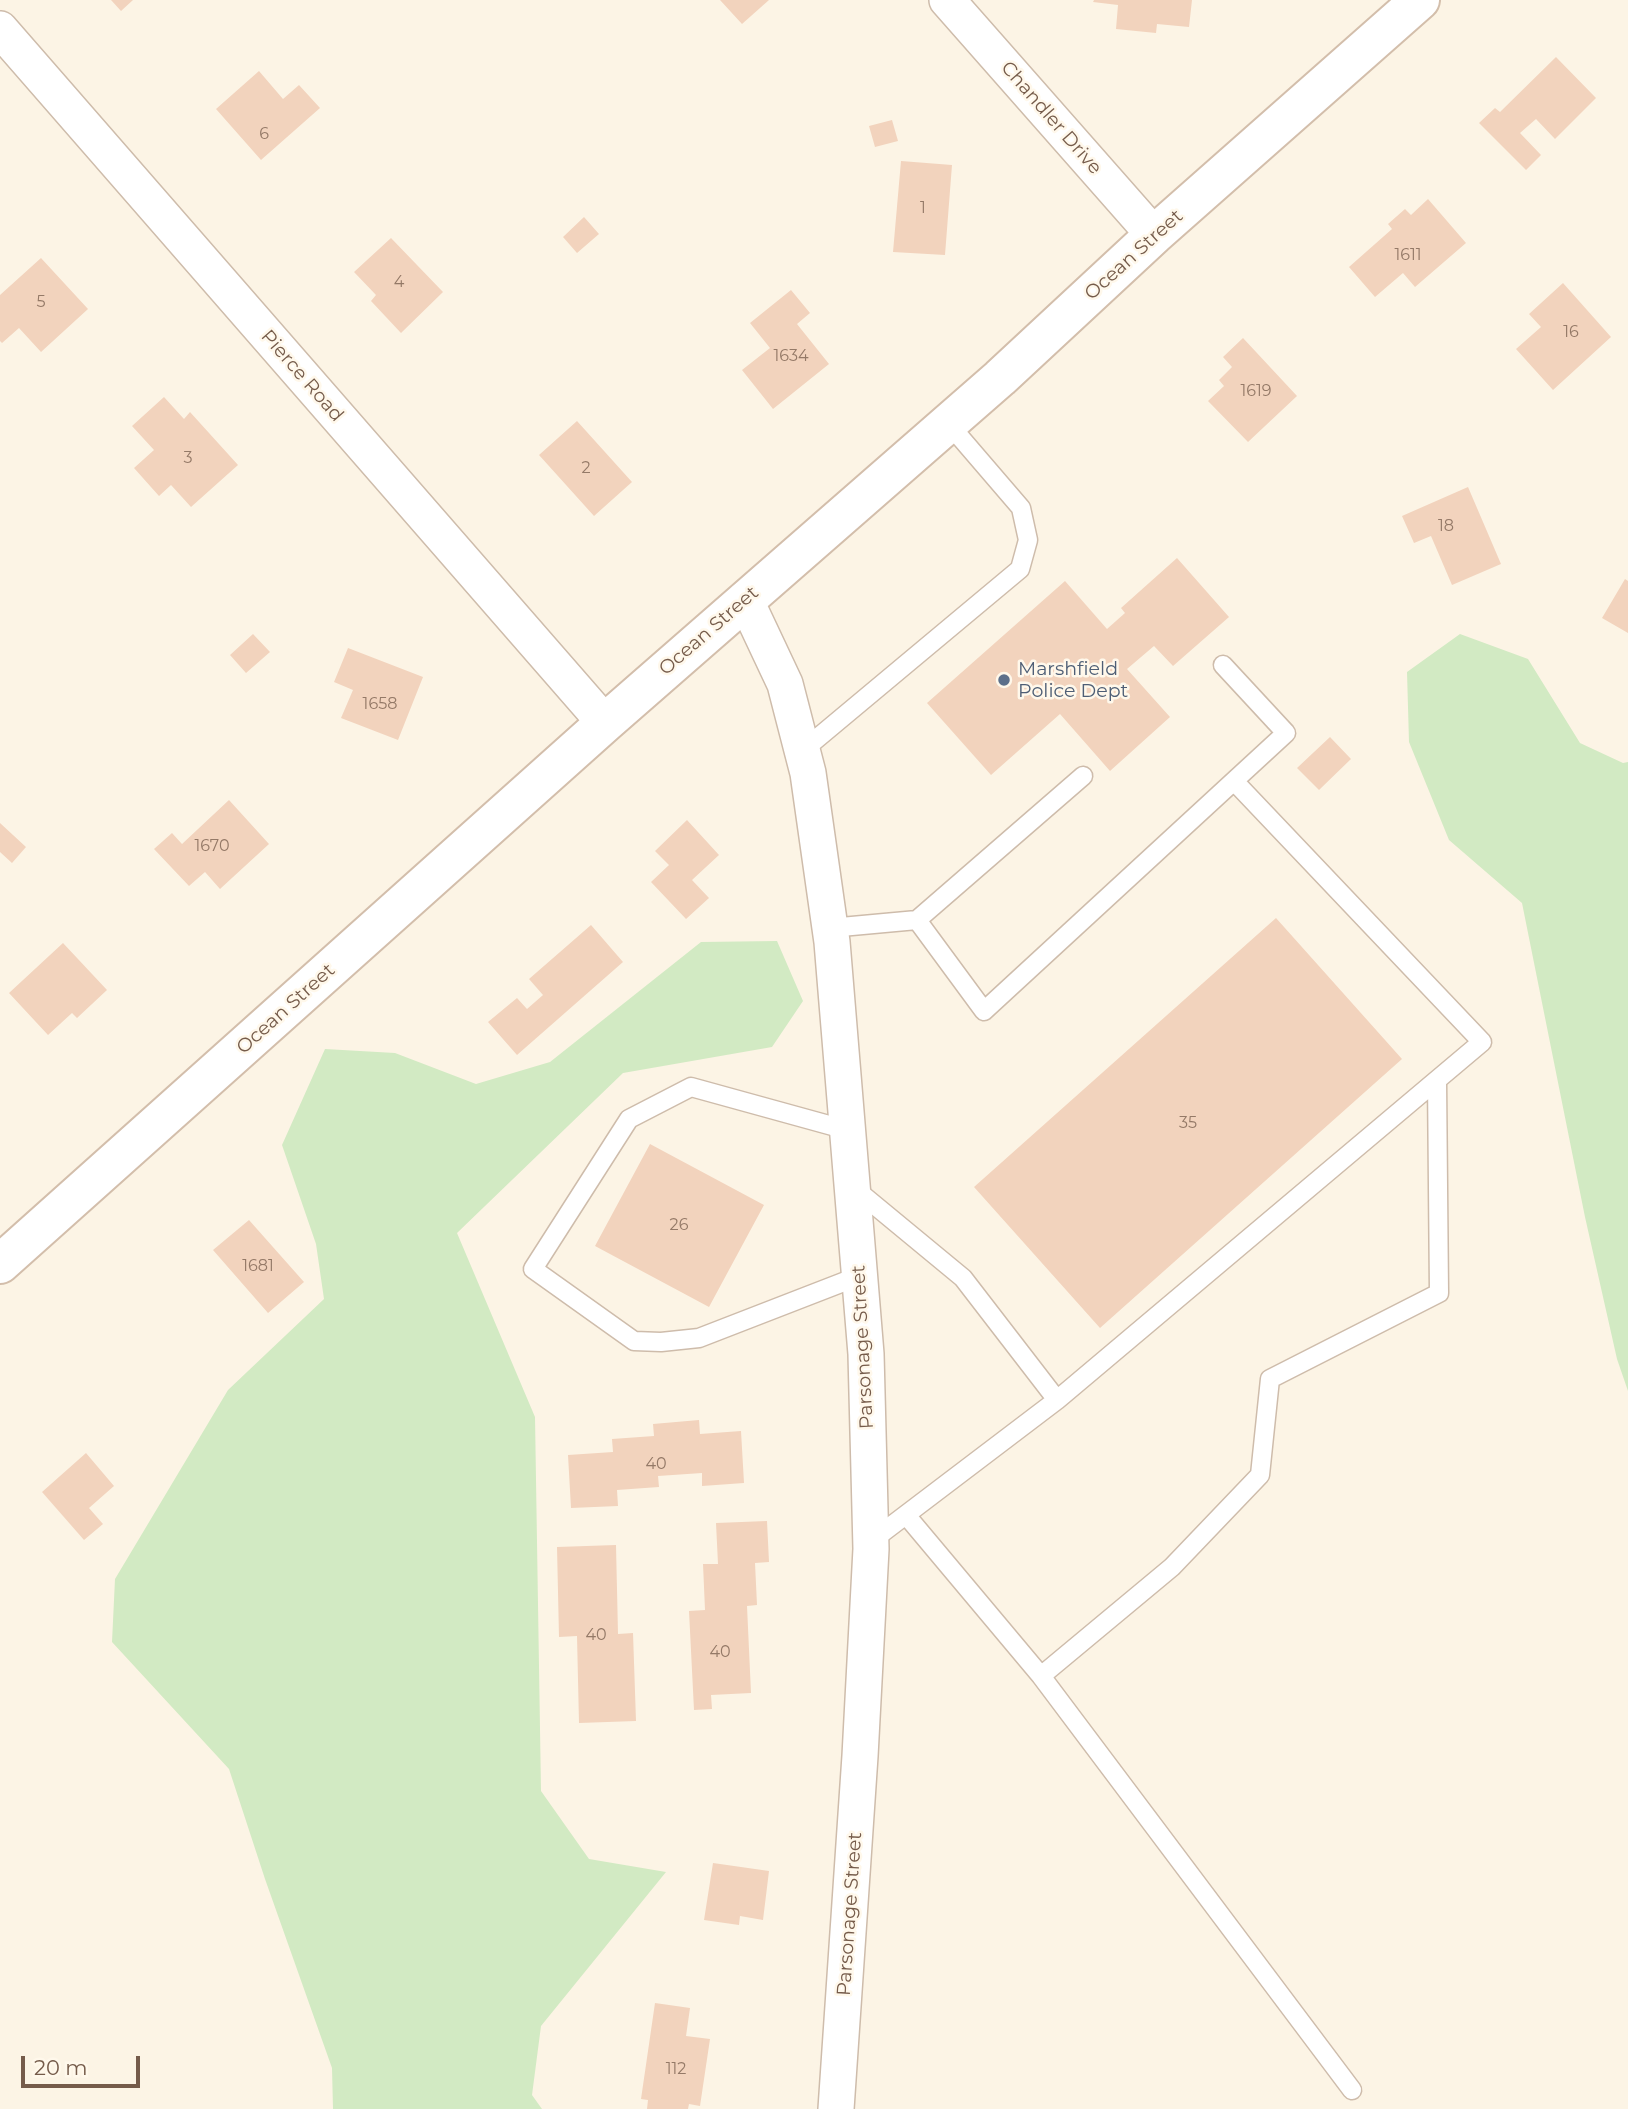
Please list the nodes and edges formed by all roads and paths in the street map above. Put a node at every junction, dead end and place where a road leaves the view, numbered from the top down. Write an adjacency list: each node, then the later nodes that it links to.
1 (947, 0): 4 (street, Chandler Drive)
2 (1420, 0): 4 (main road, Ocean Street)
3 (0, 29): 8 (street, Pierce Road)
4 (1154, 235): 5 (main road, Ocean Street)
5 (948, 423): 6 (main road, Ocean Street); 9 (lane)
6 (745, 599): 8 (main road, Ocean Street); 9 (street, Parsonage Street)
7 (1223, 665): 11 (lane)
8 (605, 723): 17 (main road, Ocean Street)
9 (802, 751): 13 (street, Parsonage Street)
10 (1083, 776): 12 (lane)
11 (1234, 781): 12 (lane); 14 (lane)
12 (917, 920): 13 (lane)
13 (830, 928): 15 (street, Parsonage Street)
14 (1437, 1080): 19 (lane); 22 (lane)
15 (848, 1130): 16 (street, Parsonage Street); 18 (lane)
16 (852, 1186): 18 (street, Parsonage Street); 19 (lane)
17 (0, 1264)
18 (859, 1276): 21 (street, Parsonage Street)
19 (1057, 1400): 20 (lane)
20 (906, 1515): 21 (lane); 22 (lane)
21 (870, 1542): 24 (street, Parsonage Street)
22 (1041, 1676): 23 (lane)
23 (1352, 2090)
24 (836, 2109)

